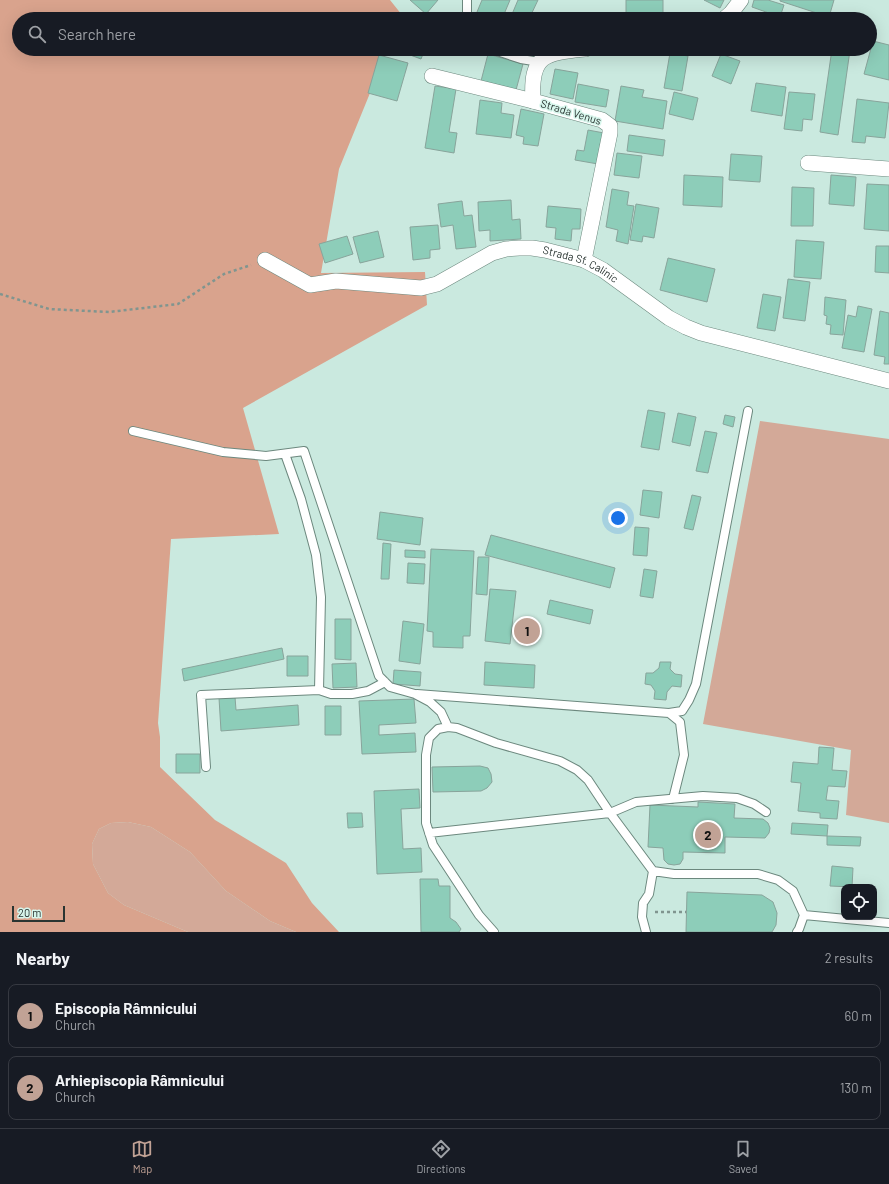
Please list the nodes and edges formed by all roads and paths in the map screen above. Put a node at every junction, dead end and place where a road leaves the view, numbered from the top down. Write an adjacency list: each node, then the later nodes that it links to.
1 (467, 0): 3 (lane)
2 (741, 0): 4 (street)
3 (467, 12)
4 (732, 12)
5 (512, 56): 7 (lane)
6 (545, 56): 7 (street)
7 (539, 62): 9 (street, Strada Venus)
8 (432, 76): 9 (street)
9 (533, 101): 13 (street, Strada Venus)
10 (808, 163): 11 (street)
11 (889, 169)
12 (265, 260): 13 (street, Strada Sf. Calinic); 14 (path)
13 (584, 260): 15 (street, Strada Sf. Calinic)
14 (0, 294)
15 (889, 381)
16 (748, 412): 22 (lane)
17 (133, 431): 18 (lane)
18 (285, 454): 19 (lane); 20 (lane)
19 (385, 682): 20 (lane); 21 (lane)
20 (319, 690): 24 (lane)
21 (415, 694): 22 (lane); 23 (lane)
22 (669, 713): 25 (lane)
23 (448, 727): 27 (lane); 28 (lane)
24 (206, 767)
25 (673, 799): 26 (lane); 27 (lane)
26 (766, 812)
27 (610, 813): 28 (lane); 29 (lane)
28 (429, 833): 34 (lane)
29 (653, 871): 30 (lane); 32 (lane)
30 (642, 912): 31 (path); 35 (lane)
31 (686, 912)
32 (804, 915): 33 (lane); 36 (lane)
33 (889, 923)
34 (494, 932)
35 (646, 932)
36 (797, 932)

